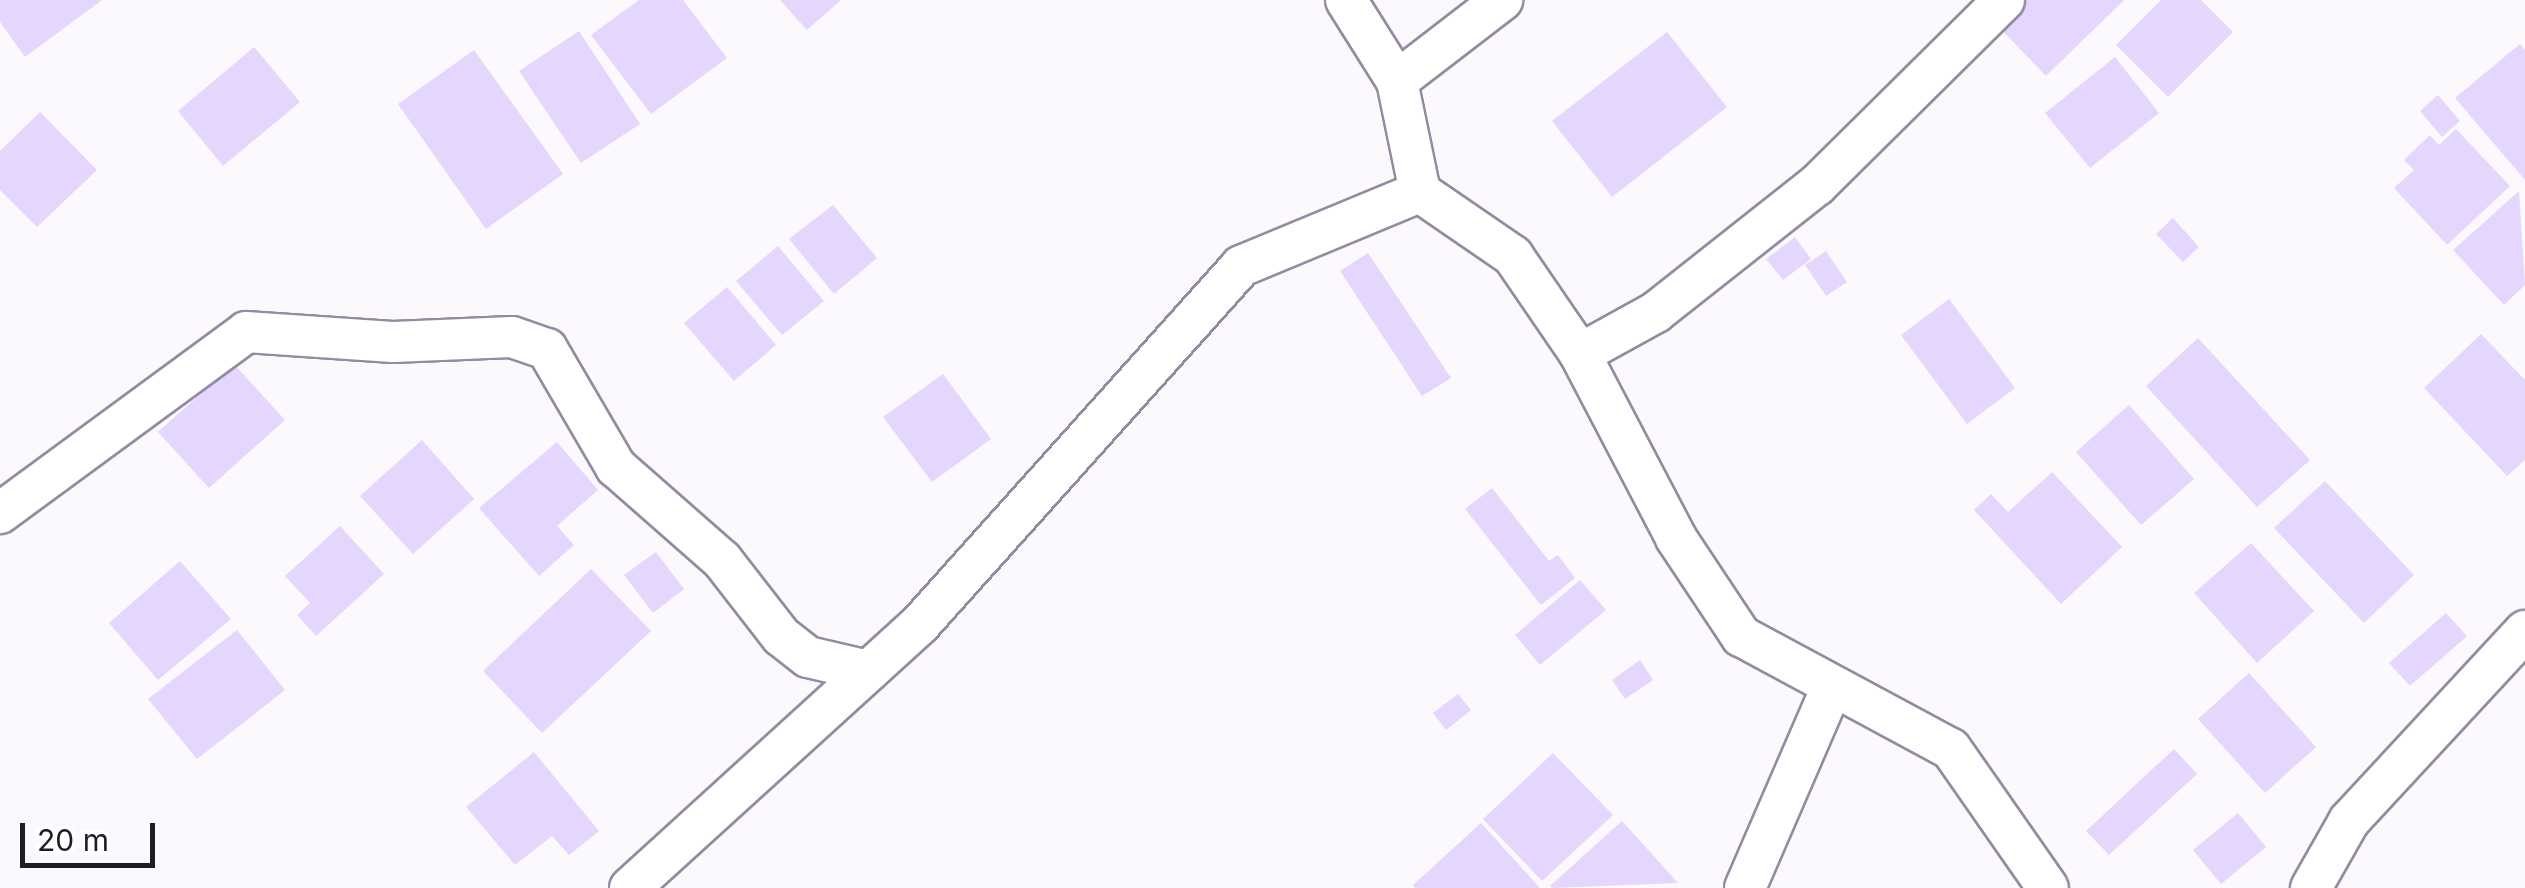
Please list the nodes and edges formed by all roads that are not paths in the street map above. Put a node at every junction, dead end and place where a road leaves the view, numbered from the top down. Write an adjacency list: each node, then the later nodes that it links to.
1 (1346, 0): 4 (street)
2 (1502, 0): 4 (street)
3 (2004, 0): 6 (street)
4 (1397, 81): 5 (street)
5 (1420, 192): 6 (street); 9 (street)
6 (1580, 354): 10 (street)
7 (0, 514): 9 (street)
8 (2525, 632): 14 (street)
9 (868, 672): 11 (street)
10 (1830, 692): 12 (street); 13 (street)
11 (630, 888)
12 (1745, 888)
13 (2048, 888)
14 (2311, 888)

